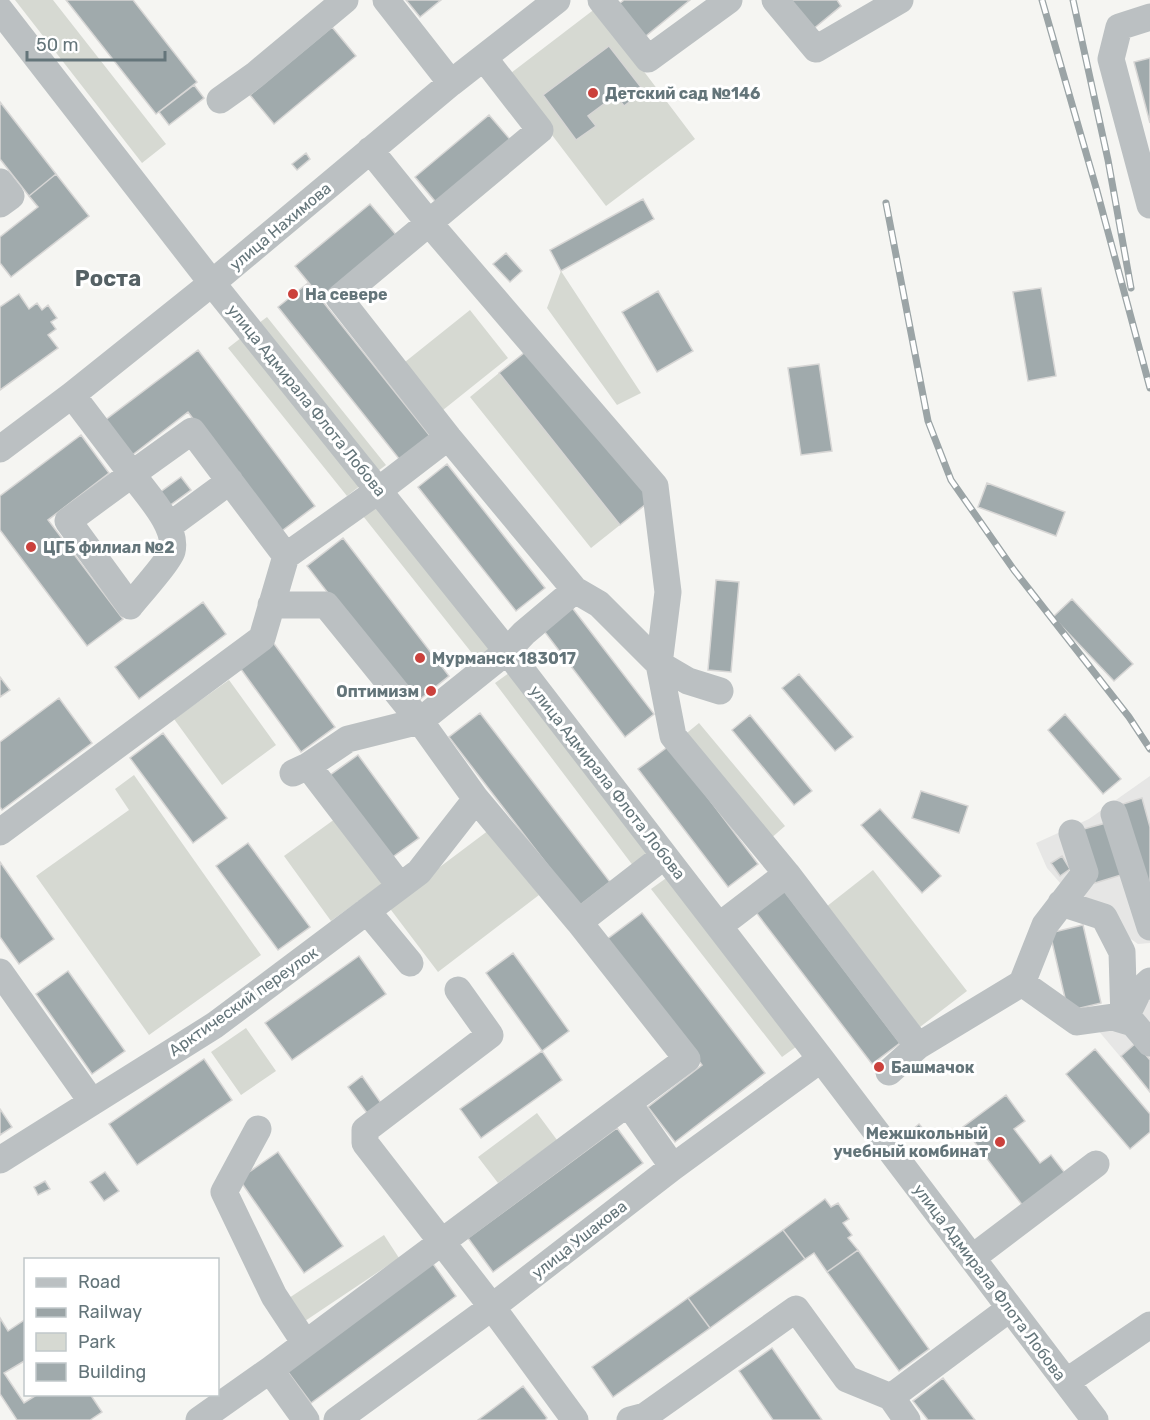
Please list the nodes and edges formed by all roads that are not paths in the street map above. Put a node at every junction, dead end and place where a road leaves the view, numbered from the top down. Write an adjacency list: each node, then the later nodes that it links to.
1 (345, 0): 12 (street)
2 (386, 0): 11 (street)
3 (557, 0): 10 (street, улица Нахимова)
4 (601, 0): 5 (street)
5 (729, 0)
6 (775, 0): 7 (street)
7 (900, 0)
8 (0, 10): 18 (street, улица Адмирала Флота Лобова)
9 (1150, 17): 16 (street)
10 (484, 58): 11 (street, улица Нахимова); 17 (street)
11 (451, 83): 13 (street, улица Нахимова)
12 (220, 100)
13 (370, 150): 17 (street); 18 (street, улица Нахимова)
14 (0, 182): 15 (street)
15 (0, 204)
16 (1150, 205)
17 (429, 223): 20 (street); 30 (street)
18 (212, 283): 19 (street, улица Нахимова); 24 (street, улица Адмирала Флота Лобова)
19 (72, 395): 21 (street, улица Нахимова); 22 (street)
20 (448, 436): 24 (street); 27 (street)
21 (0, 449)
22 (132, 474): 23 (street); 25 (street); 25 (street)
23 (230, 481): 25 (street); 26 (street)
24 (379, 490): 26 (street); 29 (street, улица Адмирала Флота Лобова)
25 (169, 525)
26 (286, 556): 28 (street)
27 (575, 590): 29 (street); 30 (street)
28 (271, 605): 32 (street); 35 (street)
29 (507, 651): 32 (street); 37 (street, улица Адмирала Флота Лобова)
30 (659, 664): 31 (street); 38 (street)
31 (720, 691)
32 (420, 721): 33 (street); 39 (street)
33 (476, 799): 39 (street, Арктический переулок); 42 (street)
34 (1114, 814): 44 (street)
35 (0, 832)
36 (1072, 833): 40 (street)
37 (664, 856): 42 (street); 43 (street, улица Адмирала Флота Лобова)
38 (786, 874): 43 (street); 52 (street)
39 (410, 879): 41 (street, Арктический переулок)
40 (1061, 903): 48 (street); 50 (street)
41 (367, 911): 45 (street); 55 (street, Арктический переулок)
42 (579, 922): 56 (street)
43 (719, 927): 53 (street, улица Адмирала Флота Лобова)
44 (1150, 927)
45 (410, 963)
46 (0, 972): 55 (street)
47 (1150, 981): 50 (street)
48 (1022, 983): 50 (street); 52 (street)
49 (458, 990): 61 (street)
50 (1124, 1020): 51 (street)
51 (1150, 1043)
52 (918, 1046): 54 (street)
53 (821, 1059): 60 (street, улица Ушакова); 62 (street, улица Адмирала Флота Лобова)
54 (889, 1072)
55 (92, 1102): 58 (street, Арктический переулок)
56 (628, 1103): 60 (street); 61 (street)
57 (258, 1129): 66 (street)
58 (0, 1160)
59 (1096, 1164): 62 (street)
60 (673, 1167): 63 (street, улица Ушакова)
61 (442, 1241): 63 (street); 66 (street)
62 (972, 1258): 64 (street, улица Адмирала Флота Лобова)
63 (492, 1307): 72 (street, улица Ушакова); 73 (street)
64 (1009, 1309): 68 (street, улица Адмирала Флота Лобова); 69 (street)
65 (1150, 1325): 68 (street)
66 (305, 1343): 67 (street)
67 (270, 1370): 70 (street); 71 (street)
68 (1066, 1382): 76 (street, улица Адмирала Флота Лобова)
69 (891, 1397): 74 (street); 75 (street)
70 (199, 1420)
71 (306, 1420)
72 (337, 1420)
73 (575, 1420)
74 (630, 1420)
75 (907, 1420)
76 (1095, 1420)

